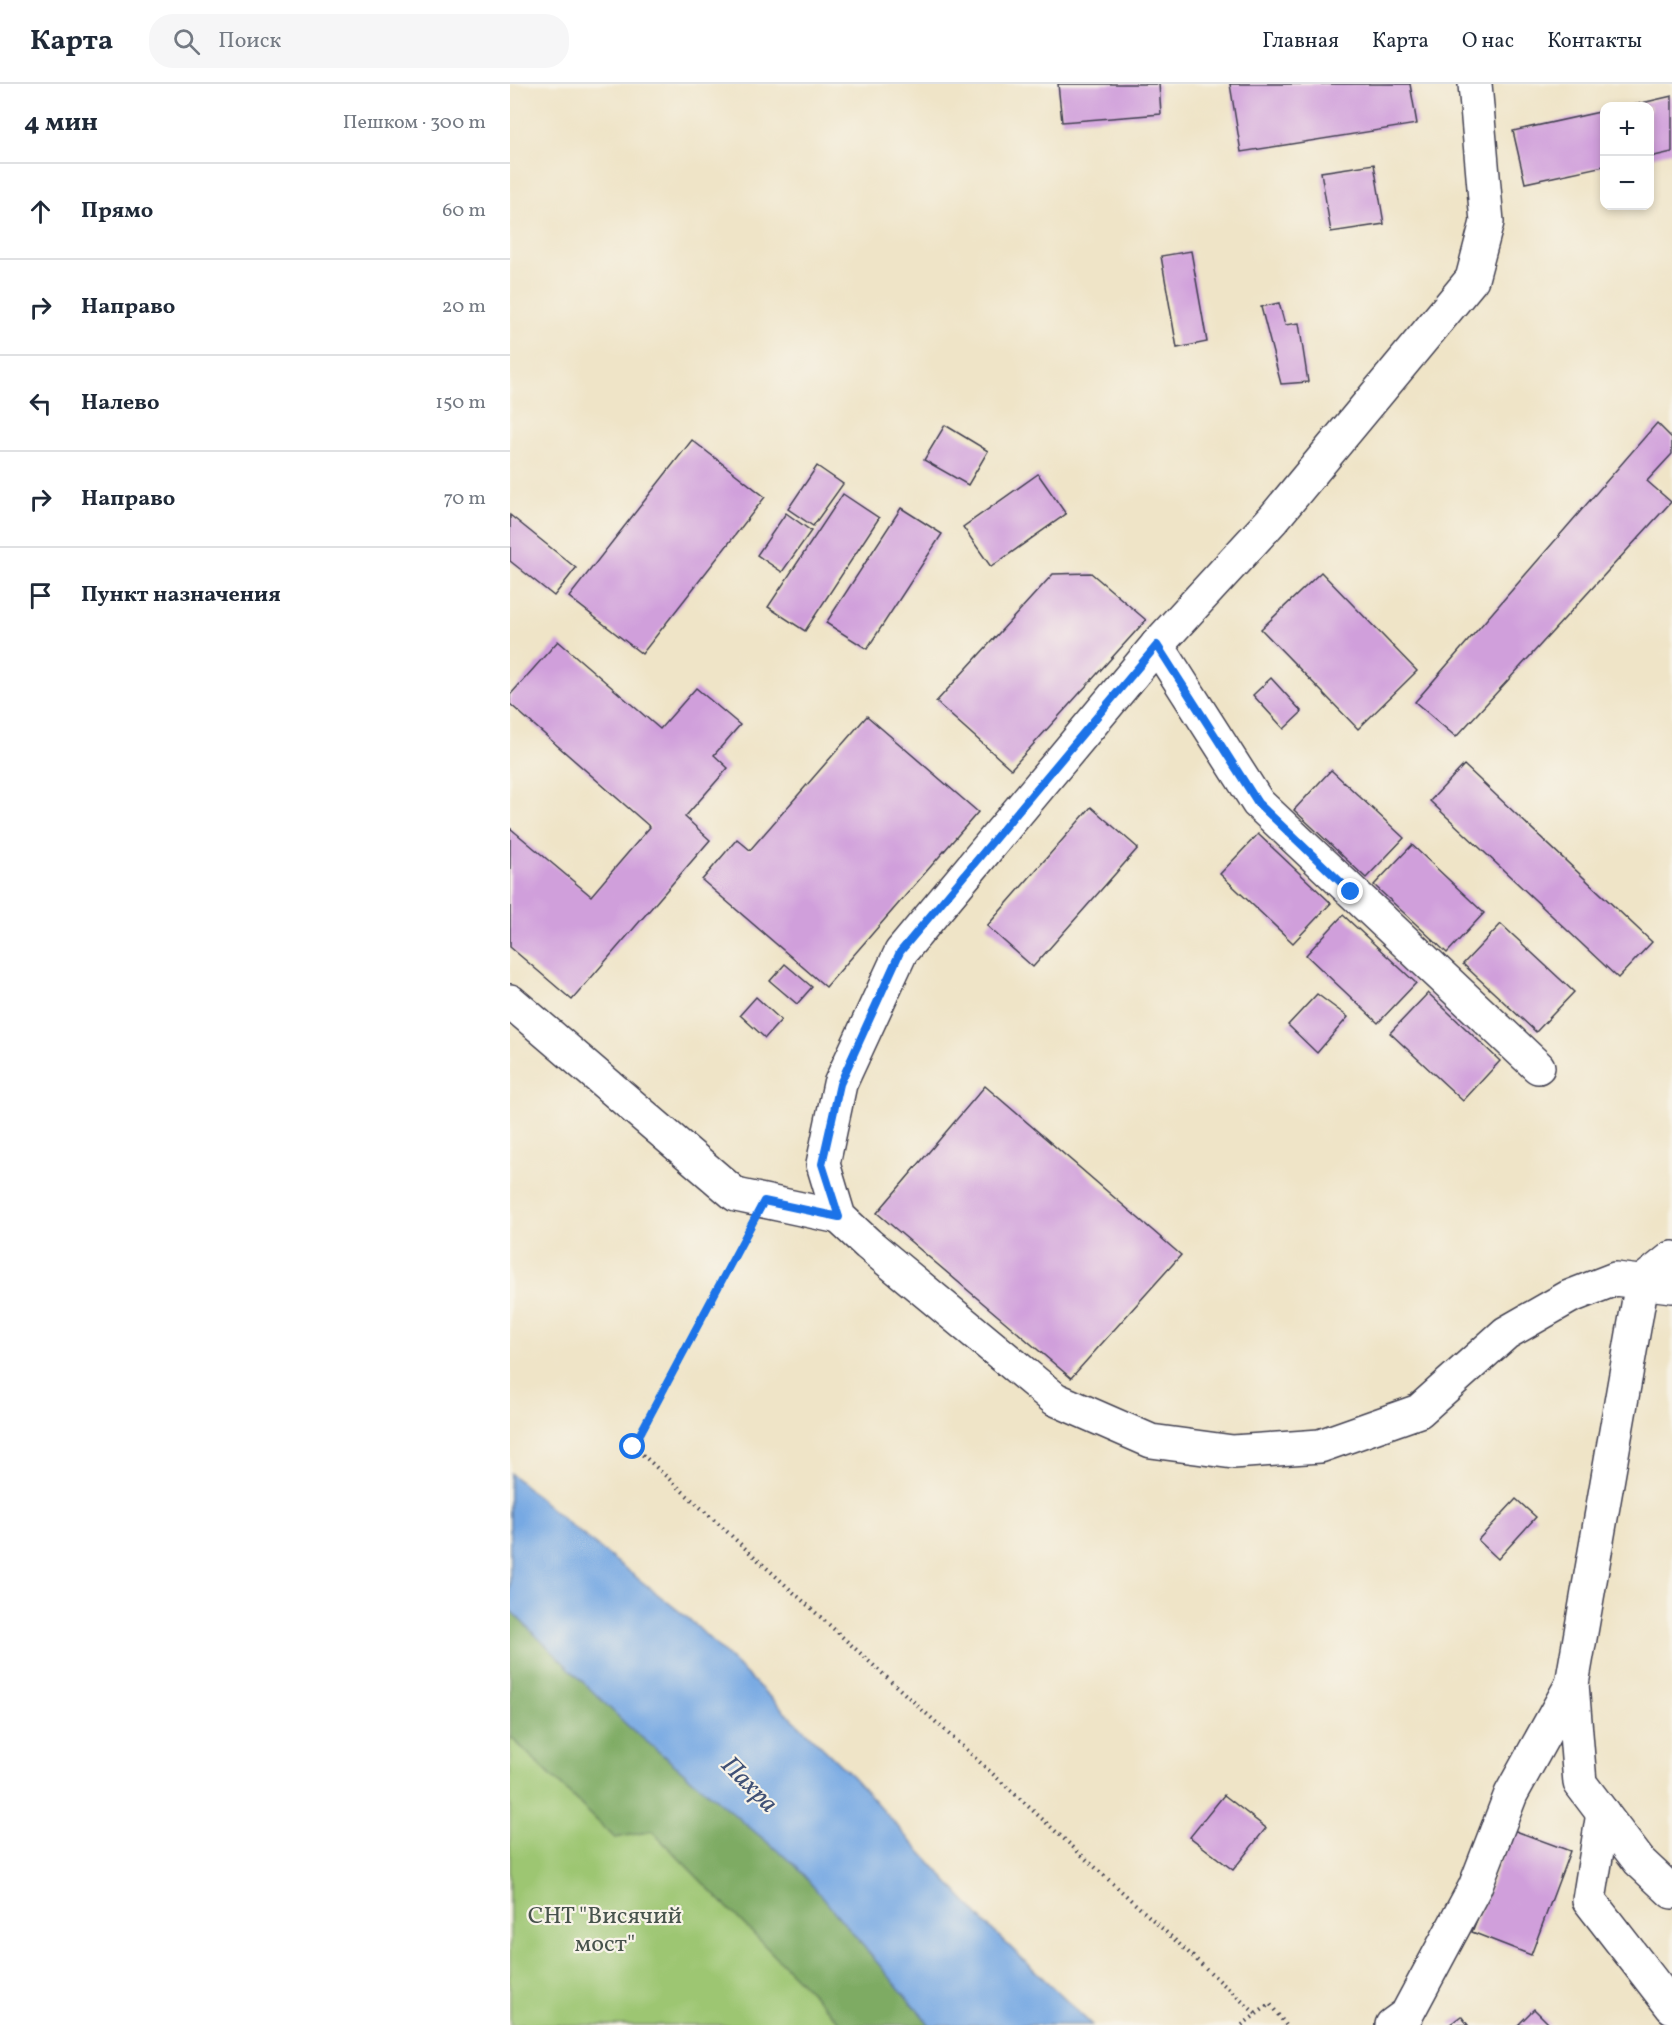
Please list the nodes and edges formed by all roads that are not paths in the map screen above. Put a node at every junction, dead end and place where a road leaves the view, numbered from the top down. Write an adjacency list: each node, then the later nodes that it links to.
1 (1475, 84): 2 (street)
2 (1157, 645): 4 (street); 5 (street)
3 (510, 1001): 5 (street)
4 (1538, 1067)
5 (839, 1217): 7 (street)
6 (1672, 1258): 7 (street)
7 (1657, 1284): 8 (street)
8 (1572, 1684): 9 (street); 12 (street)
9 (1603, 1813): 10 (street); 11 (street)
10 (1672, 1892)
11 (1672, 2007)
12 (1404, 2021)

